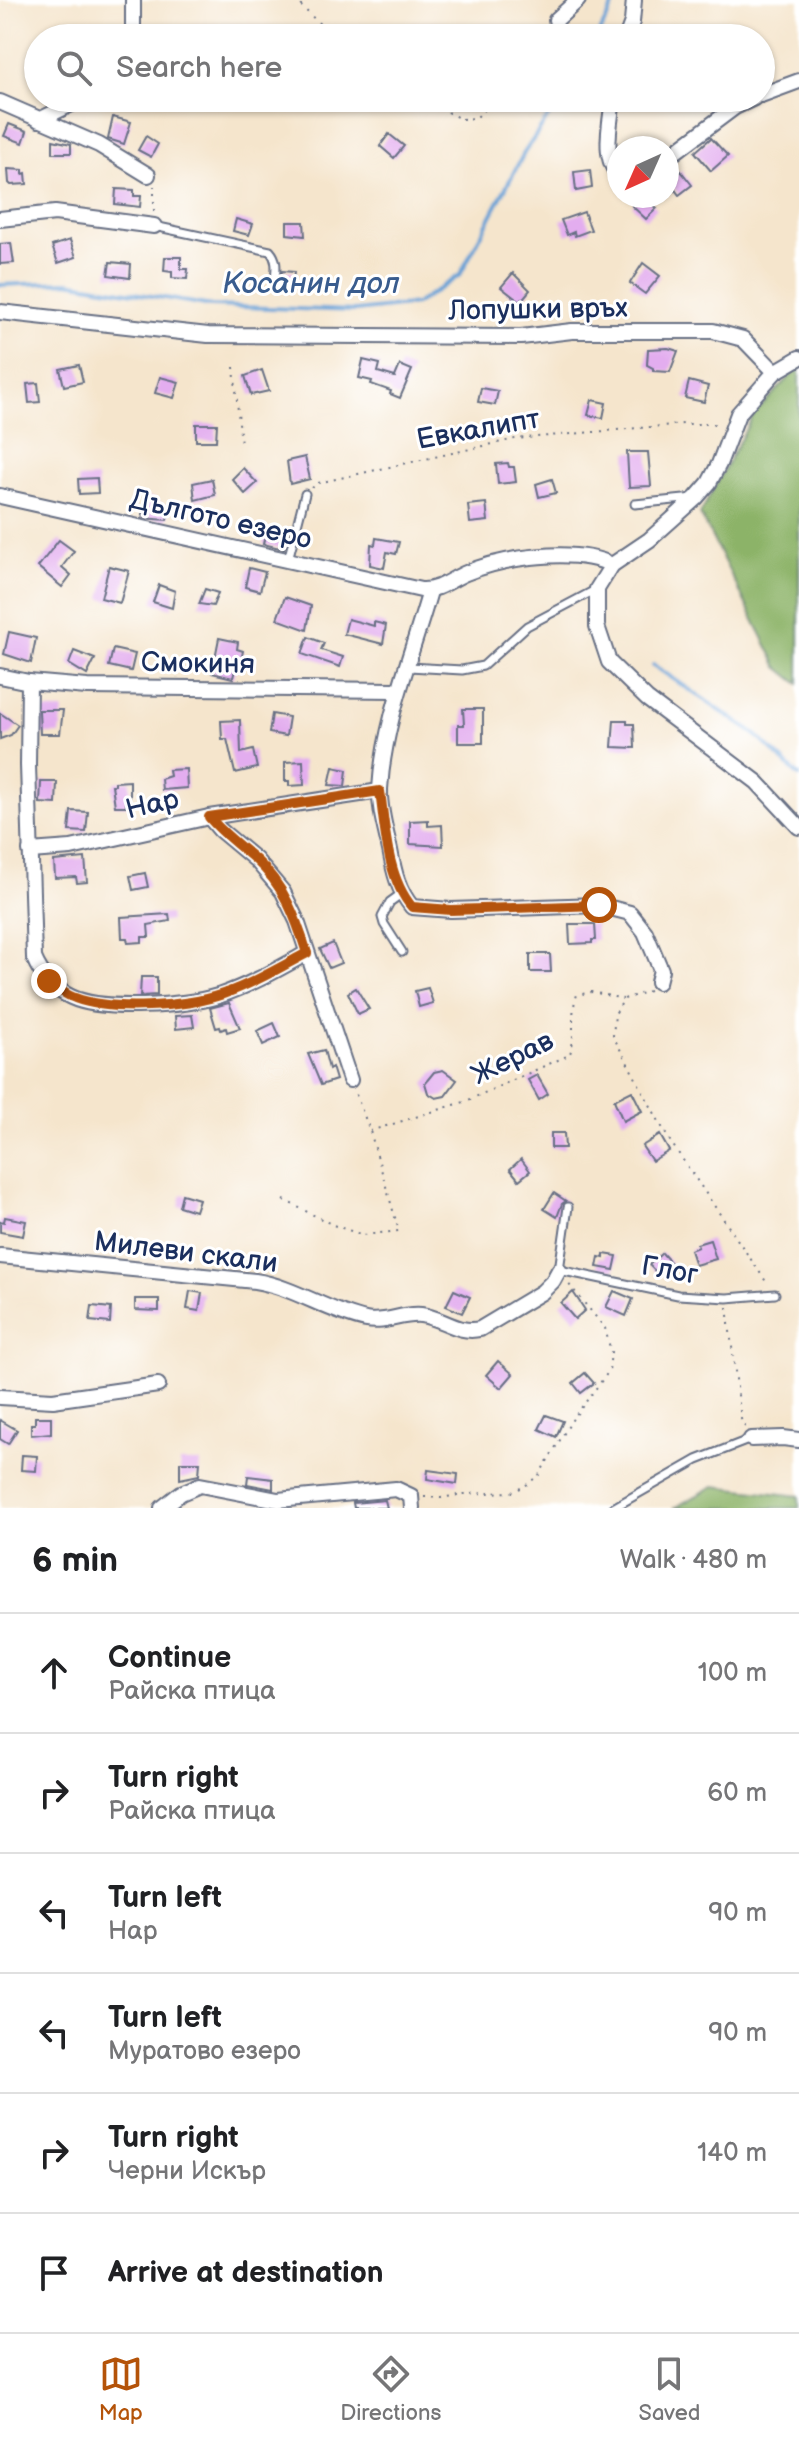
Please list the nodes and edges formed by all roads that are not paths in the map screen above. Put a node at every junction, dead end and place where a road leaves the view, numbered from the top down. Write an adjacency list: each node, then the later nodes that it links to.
1 (133, 0): 5 (street)
2 (578, 0): 4 (street)
3 (634, 0): 6 (street)
4 (556, 20)
5 (135, 24)
6 (631, 24)
7 (799, 81): 8 (street)
8 (775, 90)
9 (0, 102): 13 (street)
10 (55, 112): 13 (street)
11 (612, 112): 14 (street)
12 (728, 112): 15 (street)
13 (39, 120): 16 (street)
14 (610, 136)
15 (679, 149)
16 (148, 175)
17 (0, 219): 18 (street)
18 (154, 226): 19 (lane)
19 (275, 281)
20 (0, 312): 22 (street, Лопушки връх)
21 (799, 358): 22 (street)
22 (775, 372): 25 (street)
23 (305, 494): 27 (lane)
24 (0, 496): 27 (street, Дългото езеро)
25 (696, 498): 26 (lane); 28 (street)
26 (635, 504)
27 (288, 560): 30 (street, Дългото езеро)
28 (612, 565): 29 (street); 30 (street)
29 (597, 589): 31 (lane); 37 (street)
30 (430, 591): 31 (street)
31 (409, 667): 34 (street)
32 (0, 676): 33 (street, Смокиня)
33 (29, 682): 34 (street, Смокиня); 38 (street)
34 (397, 690): 35 (street)
35 (380, 791): 36 (street, Нар); 39 (street)
36 (209, 817): 38 (street, Нар); 41 (street)
37 (799, 827)
38 (30, 851): 41 (street)
39 (401, 894): 40 (lane); 42 (street)
40 (402, 952)
41 (307, 953): 43 (street)
42 (658, 982)
43 (350, 1080)
44 (568, 1207): 46 (lane)
45 (0, 1256): 46 (street, Милеви скали)
46 (559, 1270): 47 (lane, Глог)
47 (775, 1294)
48 (158, 1385): 49 (street)
49 (0, 1397)
50 (751, 1439): 51 (street); 54 (lane)
51 (799, 1440)
52 (412, 1502): 53 (street)
53 (163, 1508)
54 (613, 1508)

